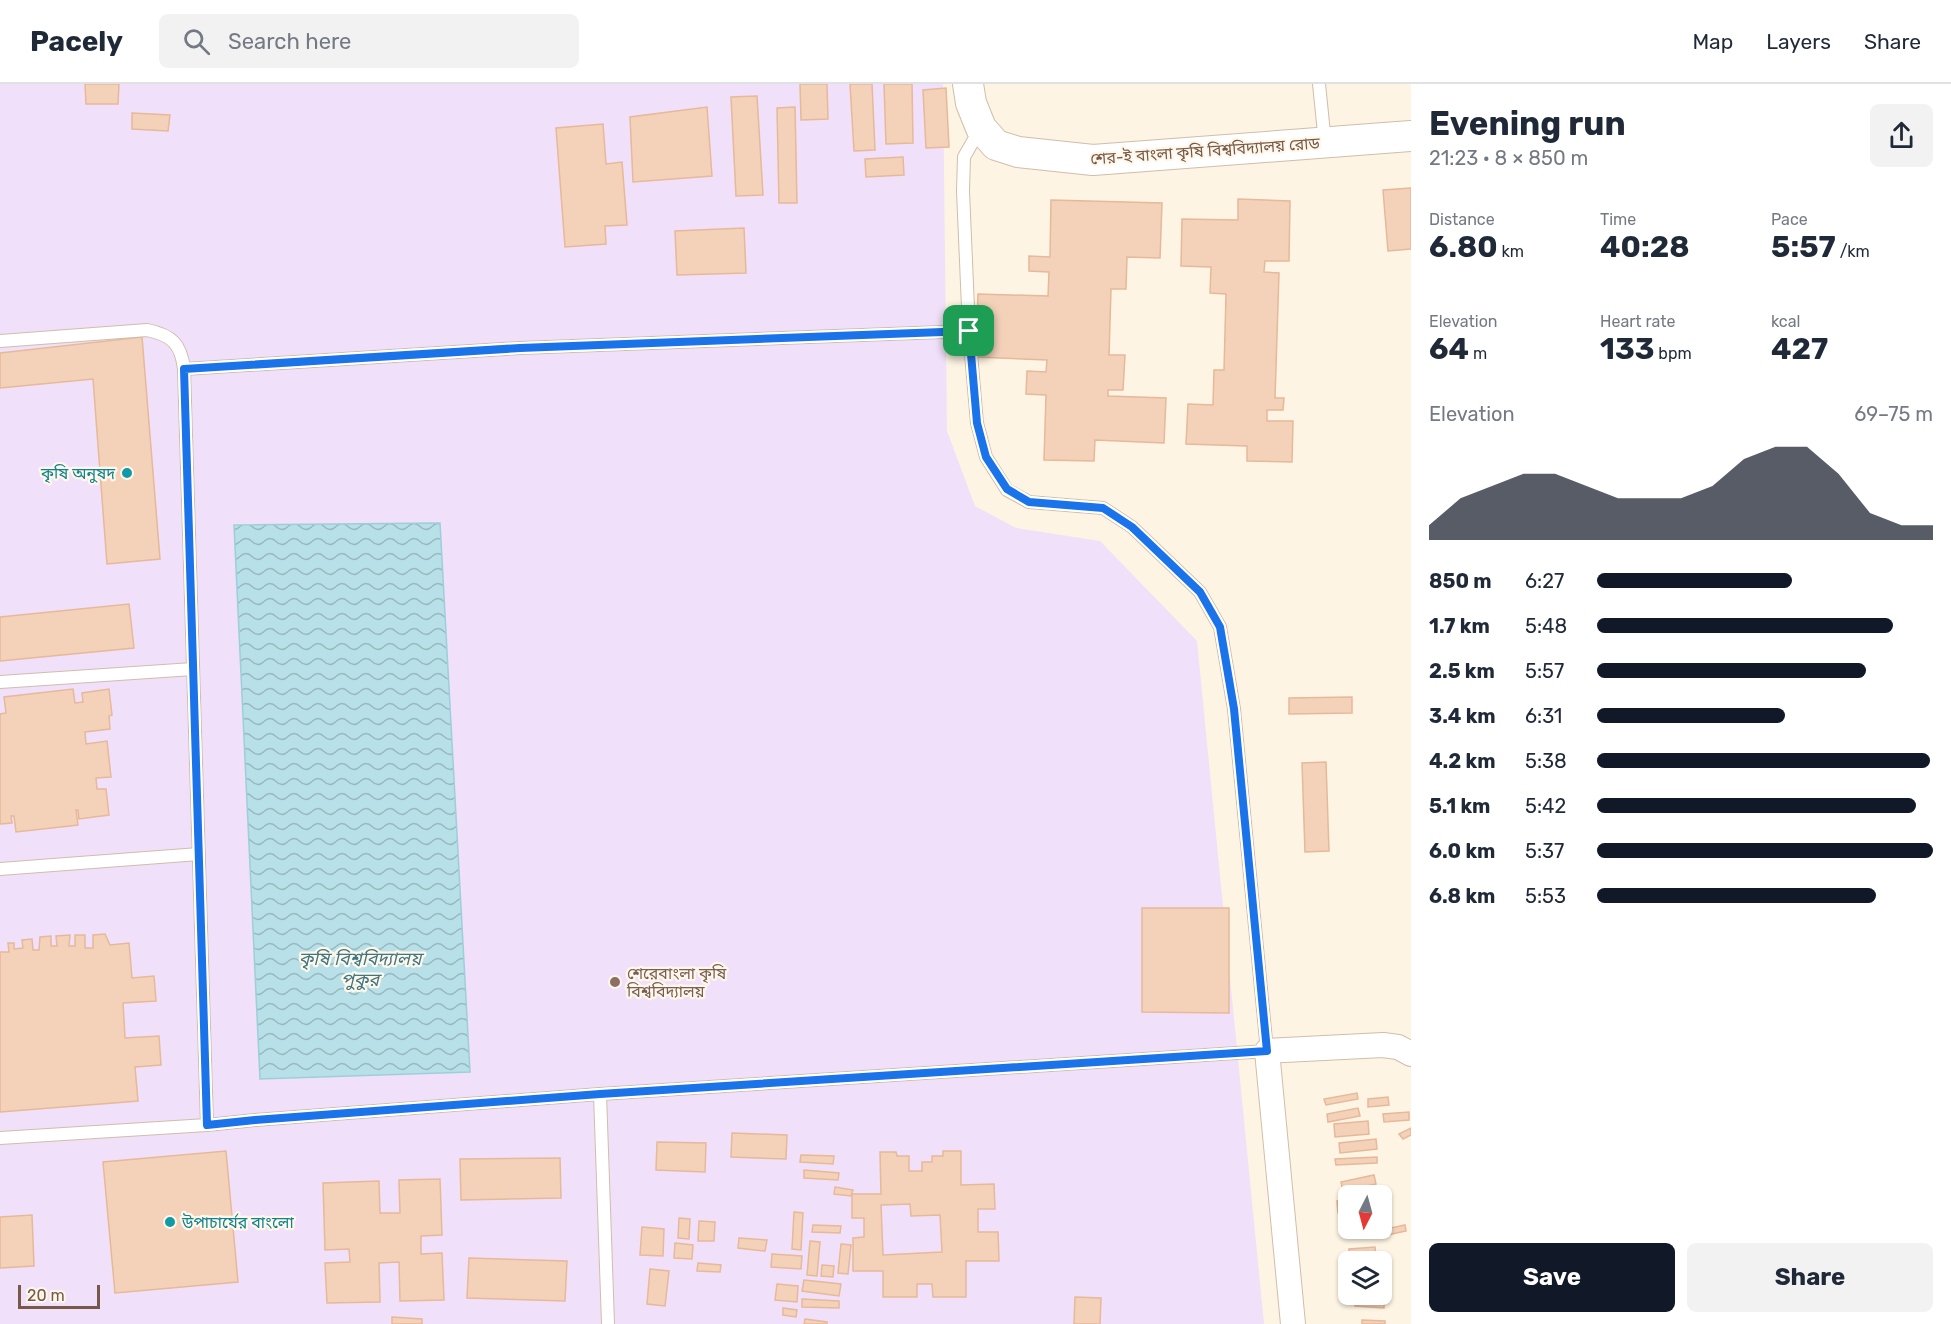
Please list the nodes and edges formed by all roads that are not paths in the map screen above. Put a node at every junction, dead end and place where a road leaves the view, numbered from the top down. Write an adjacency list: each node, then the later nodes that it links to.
1 (968, 84): 3 (street, শের-ই বাংলা কৃষি বিশ্ববিদ্যালয় রোড)
2 (1319, 84): 5 (lane)
3 (981, 128): 5 (street, শের-ই বাংলা কৃষি বিশ্ববিদ্যালয় রোড); 6 (lane)
4 (1411, 136): 5 (street, শের-ই বাংলা কৃষি বিশ্ববিদ্যালয় রোড)
5 (1325, 143)
6 (969, 331): 8 (lane); 13 (lane)
7 (0, 341): 8 (lane)
8 (184, 369): 9 (lane)
9 (193, 669): 10 (lane); 11 (lane)
10 (0, 681)
11 (199, 854): 12 (lane); 16 (lane)
12 (0, 869)
13 (1267, 1051): 14 (street); 15 (lane); 19 (street)
14 (1411, 1053)
15 (600, 1094): 16 (lane); 18 (lane)
16 (207, 1125): 17 (lane)
17 (0, 1138)
18 (608, 1324)
19 (1293, 1324)

